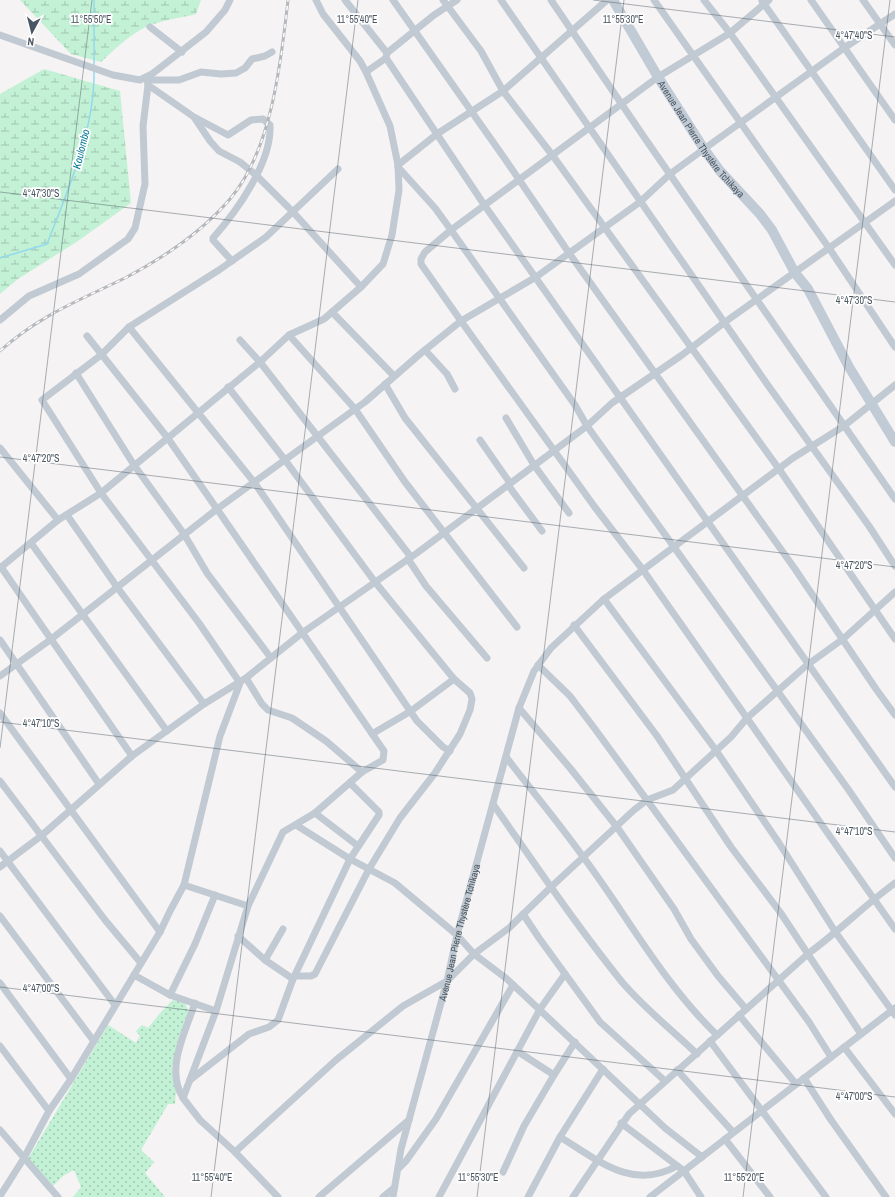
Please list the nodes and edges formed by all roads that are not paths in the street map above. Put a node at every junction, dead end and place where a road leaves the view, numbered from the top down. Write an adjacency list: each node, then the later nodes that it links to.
1 (230, 0): 25 (street)
2 (316, 0): 30 (street)
3 (345, 0): 27 (street)
4 (393, 0): 20 (street)
5 (457, 0): 15 (street)
6 (501, 0): 29 (street)
7 (551, 0): 19 (street)
8 (607, 0): 19 (street)
9 (613, 0): 32 (street, Avenue Jean Pierre Thystère Tchikaya)
10 (654, 0): 28 (street)
11 (704, 0): 21 (street)
12 (811, 0): 24 (street)
13 (863, 0): 17 (street)
14 (764, 1): 21 (street); 31 (street)
15 (445, 3): 20 (street); 34 (street)
16 (895, 14): 17 (street)
17 (880, 25): 23 (street); 24 (street)
18 (150, 27): 25 (street)
19 (572, 29): 29 (street); 36 (street)
20 (414, 30): 27 (street); 37 (street)
21 (730, 33): 28 (street); 35 (street)
22 (0, 35): 33 (street)
23 (895, 45)
24 (844, 48): 31 (street); 39 (street)
25 (182, 52): 33 (street)
26 (272, 52): 33 (street)
27 (387, 55): 30 (street); 42 (street)
28 (693, 56): 32 (street); 40 (street)
29 (542, 59): 34 (street); 41 (street)
30 (366, 72): 45 (street)
31 (811, 72): 35 (street); 50 (street)
32 (658, 77): 36 (street); 43 (street, Avenue Jean Pierre Thystère Tchikaya)
33 (147, 81): 38 (street); 68 (street)
34 (503, 91): 37 (street); 44 (street)
35 (776, 99): 40 (street); 55 (street)
36 (622, 105): 41 (street); 47 (street)
37 (470, 111): 42 (street); 49 (street)
38 (194, 117): 48 (street); 48 (street)
39 (895, 120)
40 (741, 123): 43 (street); 58 (street)
41 (590, 129): 44 (street); 52 (street)
42 (437, 134): 45 (street); 53 (street)
43 (704, 149): 47 (street); 62 (street, Avenue Jean Pierre Thystère Tchikaya)
44 (553, 156): 49 (street); 56 (street)
45 (398, 166): 57 (street); 64 (street)
46 (338, 169): 54 (street)
47 (670, 174): 52 (street); 66 (street)
48 (256, 175): 54 (street); 60 (street)
49 (520, 180): 53 (street); 59 (street)
50 (895, 190)
51 (895, 201): 55 (street)
52 (640, 202): 56 (street); 70 (street)
53 (485, 206): 57 (street); 63 (street)
54 (293, 212): 60 (street); 64 (street)
55 (866, 224): 58 (street); 61 (street)
56 (604, 228): 59 (street); 76 (street)
57 (451, 230): 65 (street); 69 (street)
58 (829, 248): 62 (street); 75 (street)
59 (568, 253): 63 (street); 81 (street)
60 (232, 261): 71 (street)
61 (895, 264)
62 (795, 273): 66 (street); 88 (street, Avenue Jean Pierre Thystère Tchikaya)
63 (536, 277): 65 (street); 87 (street)
64 (361, 287): 67 (street)
65 (498, 299): 69 (street); 92 (street)
66 (757, 300): 70 (street); 93 (street)
67 (332, 312): 73 (street); 82 (street)
68 (0, 320)
69 (462, 321): 77 (street); 100 (street)
70 (725, 322): 76 (street); 98 (street)
71 (130, 327): 78 (street); 90 (street)
72 (87, 336): 78 (street)
73 (289, 336): 79 (street); 89 (street)
74 (240, 340): 79 (street)
75 (895, 347)
76 (691, 349): 81 (street); 104 (street)
77 (425, 350): 82 (street); 86 (street)
78 (101, 355): 80 (street); 95 (street)
79 (260, 362): 85 (street); 94 (street)
80 (76, 373): 102 (street); 107 (street)
81 (655, 374): 87 (street); 108 (street)
82 (394, 376): 83 (street)
83 (386, 384): 89 (street); 110 (street)
84 (895, 385): 88 (street, Avenue Jean Pierre Thystère Tchikaya)
85 (228, 387): 90 (street); 101 (street)
86 (455, 389)
87 (619, 397): 92 (street); 115 (street)
88 (871, 403): 93 (street, Avenue Jean Pierre Thystère Tchikaya); 97 (street, Avenue Jean Pierre Thystère Tchikaya)
89 (355, 410): 94 (street); 117 (street)
90 (198, 412): 95 (street); 105 (street)
91 (506, 418): 103 (street)
92 (587, 426): 100 (street); 120 (street)
93 (844, 426): 98 (street, Avenue Jean Pierre Thystère Tchikaya); 109 (street)
94 (318, 436): 101 (street); 121 (street)
95 (167, 438): 102 (street); 111 (street)
96 (480, 440): 106 (street)
97 (895, 442)
98 (811, 446): 104 (street, Avenue Jean Pierre Thystère Tchikaya); 123 (street)
99 (0, 448): 114 (street)
100 (555, 450): 103 (street); 126 (street)
101 (285, 460): 105 (street); 127 (street)
102 (134, 465): 107 (street); 118 (street)
103 (534, 465): 106 (street); 112 (street)
104 (778, 469): 108 (street, Avenue Jean Pierre Thystère Tchikaya); 132 (street)
105 (254, 482): 111 (street); 131 (street)
106 (509, 484): 110 (street); 116 (street)
107 (101, 493): 113 (street); 122 (street)
108 (743, 496): 115 (street, Avenue Jean Pierre Thystère Tchikaya); 138 (street)
109 (895, 499)
110 (476, 508): 117 (street); 125 (street)
111 (217, 509): 118 (street); 136 (street)
112 (569, 513)
113 (67, 514): 114 (street); 128 (street)
114 (58, 520): 119 (street)
115 (708, 522): 120 (street, Avenue Jean Pierre Thystère Tchikaya); 144 (street)
116 (542, 531)
117 (444, 532): 121 (street); 135 (street)
118 (184, 534): 122 (street); 141 (street)
119 (30, 543): 124 (street); 133 (street)
120 (675, 547): 126 (street, Avenue Jean Pierre Thystère Tchikaya); 150 (street)
121 (409, 558): 127 (street); 142 (street)
122 (151, 560): 128 (street); 149 (street)
123 (895, 566)
124 (0, 568): 140 (street)
125 (524, 568)
126 (643, 570): 130 (street, Avenue Jean Pierre Thystère Tchikaya); 156 (street)
127 (375, 582): 131 (street); 148 (street)
128 (116, 586): 133 (street); 151 (street)
129 (895, 592): 132 (street)
130 (604, 599): 134 (street, Avenue Jean Pierre Thystère Tchikaya); 159 (street)
131 (339, 608): 136 (street); 153 (street)
132 (875, 610): 137 (street); 138 (street)
133 (81, 614): 140 (street); 157 (street)
134 (574, 625): 145 (street, Avenue Jean Pierre Thystère Tchikaya); 164 (street)
135 (517, 627)
136 (302, 633): 141 (street); 158 (street)
137 (895, 638)
138 (843, 639): 144 (street); 155 (street)
139 (0, 640): 143 (street)
140 (50, 640): 143 (street); 161 (street)
141 (271, 658): 147 (street)
142 (487, 658)
143 (16, 664): 146 (street); 167 (street)
144 (807, 665): 150 (street); 168 (street)
145 (536, 668): 152 (street, Avenue Jean Pierre Thystère Tchikaya); 169 (street)
146 (0, 676)
147 (246, 678): 149 (street); 163 (street)
148 (454, 679): 153 (street); 160 (street)
149 (240, 683): 151 (street); 185 (street)
150 (778, 693): 156 (street); 179 (street)
151 (204, 704): 157 (street)
152 (519, 708): 162 (street, Avenue Jean Pierre Thystère Tchikaya); 174 (street)
153 (411, 711): 158 (street); 160 (street)
154 (0, 713): 171 (street)
155 (895, 715)
156 (747, 718): 159 (street); 188 (street)
157 (167, 731): 161 (street)
158 (372, 734): 163 (street)
159 (715, 749): 164 (street); 195 (street)
160 (450, 751): 183 (street)
161 (132, 756): 167 (street)
162 (506, 757): 170 (street, Avenue Jean Pierre Thystère Tchikaya); 178 (street)
163 (362, 772): 166 (street)
164 (686, 779): 169 (street); 198 (street)
165 (0, 781): 175 (street)
166 (350, 783): 172 (street); 176 (street)
167 (99, 784): 171 (street)
168 (895, 787)
169 (647, 800): 174 (street); 206 (street)
170 (493, 804): 186 (street); 196 (street, Avenue Jean Pierre Thystère Tchikaya)
171 (70, 809): 175 (street); 194 (street)
172 (315, 813): 173 (street); 176 (street)
173 (296, 825): 180 (street); 189 (street)
174 (617, 827): 178 (street); 212 (street)
175 (40, 836): 181 (street); 201 (street)
176 (358, 846): 180 (street)
177 (0, 851): 181 (street)
178 (584, 857): 186 (street); 217 (street)
179 (895, 858)
180 (350, 859): 183 (street); 204 (street)
181 (7, 861): 182 (street); 211 (street)
182 (0, 867)
183 (369, 870): 196 (street); 204 (street)
184 (895, 883): 188 (street)
185 (184, 885): 187 (street); 194 (street)
186 (551, 886): 190 (street); 225 (street)
187 (215, 895): 189 (street); 209 (street)
188 (873, 899): 193 (street); 195 (street)
189 (248, 906): 197 (street)
190 (523, 914): 199 (street); 202 (street)
191 (0, 916): 219 (street)
192 (283, 929): 200 (street)
193 (895, 930)
194 (160, 932): 201 (street)
195 (836, 933): 198 (street); 215 (street)
196 (457, 935): 199 (street); 205 (street, Avenue Jean Pierre Thystère Tchikaya)
197 (238, 936): 200 (street); 214 (street)
198 (809, 953): 206 (street); 218 (street)
199 (474, 954): 205 (street); 208 (street)
200 (265, 960): 204 (street)
201 (141, 963): 203 (street)
202 (565, 974): 213 (street); 233 (street)
203 (134, 975): 209 (street); 211 (street)
204 (294, 977): 232 (street)
205 (447, 981): 240 (street, Avenue Jean Pierre Thystère Tchikaya); 246 (street)
206 (778, 981): 212 (street); 226 (street)
207 (0, 983): 231 (street)
208 (513, 985): 213 (street); 251 (street)
209 (170, 995): 210 (street)
210 (194, 1003): 214 (street); 235 (street)
211 (115, 1005): 219 (street)
212 (746, 1009): 216 (street)
213 (540, 1010): 221 (street); 224 (street)
214 (216, 1011): 232 (street)
215 (894, 1011): 218 (street)
216 (739, 1015): 217 (street); 234 (street)
217 (717, 1034): 220 (street)
218 (862, 1034): 223 (street)
219 (93, 1040): 231 (street)
220 (710, 1041): 225 (street); 237 (street)
221 (575, 1042): 227 (street); 229 (street)
222 (0, 1046): 238 (street)
223 (844, 1047): 226 (street); 239 (street)
224 (517, 1051): 229 (street); 261 (street)
225 (697, 1054): 228 (street)
226 (832, 1057): 230 (street)
227 (603, 1069): 236 (street); 244 (street)
228 (677, 1070): 233 (street); 243 (street)
229 (554, 1075): 253 (street)
230 (804, 1078): 234 (street); 268 (street)
231 (71, 1079): 238 (street)
232 (190, 1080): 235 (street)
233 (665, 1081): 236 (street)
234 (796, 1084): 237 (street)
235 (183, 1098): 246 (street)
236 (640, 1103): 241 (street); 247 (street)
237 (762, 1110): 243 (street); 267 (street)
238 (49, 1111): 248 (street)
239 (895, 1114)
240 (409, 1120): 251 (street, Avenue Jean Pierre Thystère Tchikaya); 258 (street)
241 (621, 1123): 249 (street); 250 (street)
242 (0, 1130): 248 (street)
243 (733, 1132): 245 (street)
244 (560, 1137): 249 (street); 262 (street)
245 (725, 1139): 247 (street); 266 (street)
246 (235, 1152): 257 (street)
247 (702, 1157): 252 (street)
248 (24, 1158): 255 (street); 256 (street)
249 (596, 1160): 250 (street); 263 (street)
250 (677, 1166): 252 (street)
251 (398, 1169): 254 (street, Avenue Jean Pierre Thystère Tchikaya)
252 (684, 1171): 264 (street); 265 (street)
253 (503, 1172)
254 (394, 1188): 259 (street); 260 (street, Avenue Jean Pierre Thystère Tchikaya)
255 (0, 1196)
256 (58, 1197)
257 (278, 1197)
258 (319, 1197)
259 (383, 1197)
260 (393, 1197)
261 (439, 1197)
262 (528, 1197)
263 (573, 1197)
264 (650, 1197)
265 (701, 1197)
266 (770, 1197)
267 (826, 1197)
268 (886, 1197)

